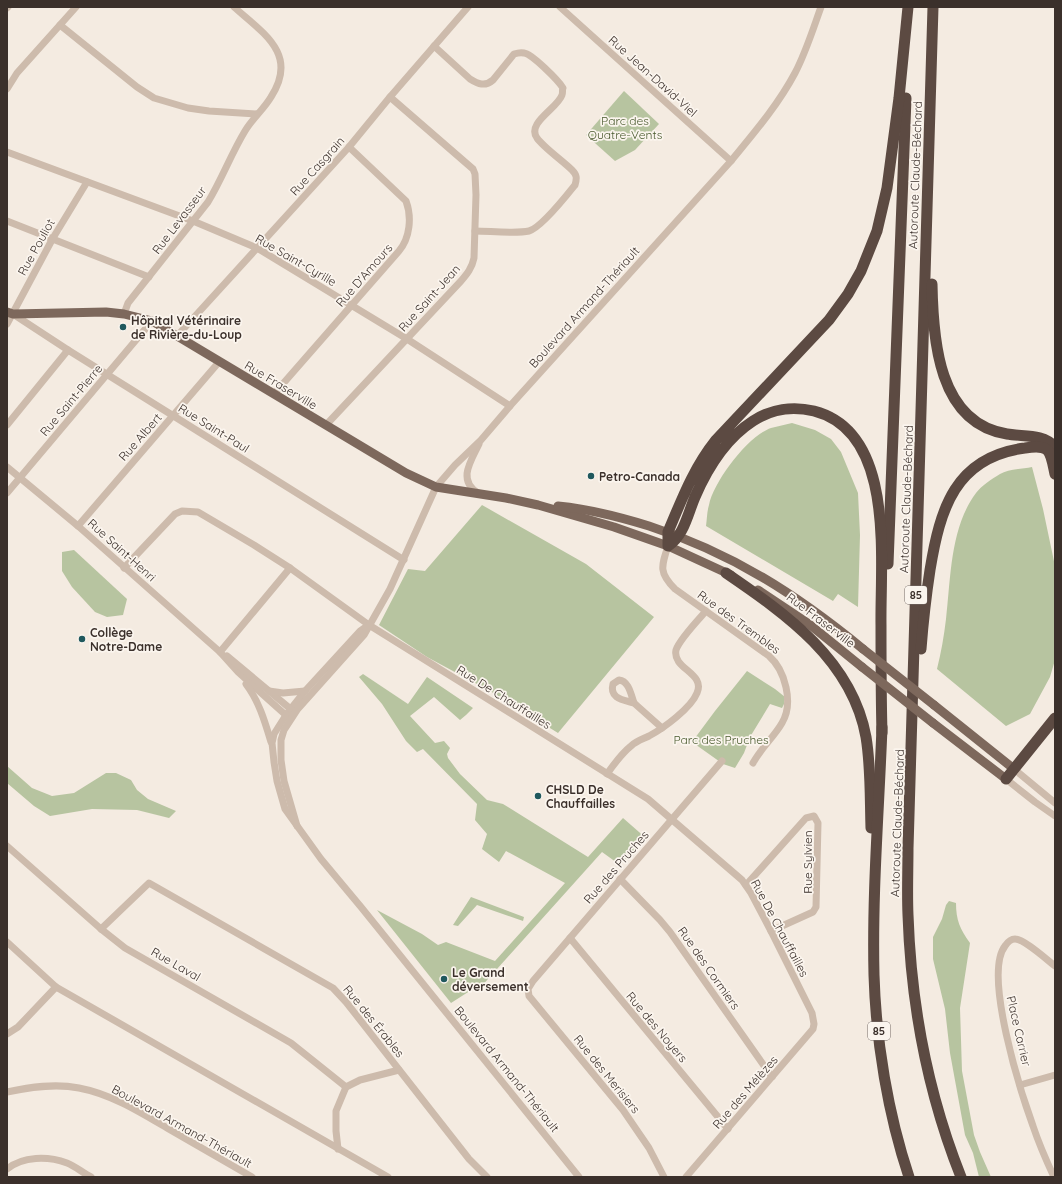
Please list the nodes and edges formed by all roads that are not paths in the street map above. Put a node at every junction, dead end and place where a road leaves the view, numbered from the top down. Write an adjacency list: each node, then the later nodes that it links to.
1 (76, 7): 8 (street)
2 (234, 7): 13 (street, Rue Levasseur)
3 (468, 7): 9 (street, Rue Casgrain)
4 (560, 7): 16 (street, Rue Jean-David-Viel)
5 (821, 7): 16 (street, Boulevard Armand-Thériault)
6 (909, 7): 49 (highway); 66 (highway, Autoroute Claude-Béchard / 85)
7 (932, 7): 10 (highway, Autoroute Claude-Béchard / 85)
8 (60, 24): 11 (street); 13 (street)
9 (434, 46): 12 (street, Rue Casgrain); 20 (street)
10 (930, 86): 40 (highway); 70 (highway, Autoroute Claude-Béchard / 85)
11 (7, 89)
12 (390, 97): 14 (street, Rue Casgrain); 20 (street, Rue Saint-Jean)
13 (257, 114): 19 (street, Rue Levasseur)
14 (349, 147): 22 (street, Rue Casgrain); 24 (street, Rue D'Amours)
15 (7, 152): 17 (street, Rue Saint-Cyrille)
16 (731, 161): 35 (street, Boulevard Armand-Thériault)
17 (87, 182): 19 (street, Rue Saint-Cyrille); 21 (street, Rue Pouliot)
18 (7, 221): 21 (street)
19 (193, 221): 22 (street, Rue Saint-Cyrille); 23 (street, Rue Levasseur)
20 (475, 231): 30 (street, Rue Saint-Jean)
21 (53, 238): 23 (street); 25 (street, Rue Pouliot)
22 (257, 248): 24 (street, Rue Saint-Cyrille); 29 (street, Rue Casgrain)
23 (149, 277): 26 (street, Rue Levasseur)
24 (352, 306): 30 (street, Rue Saint-Cyrille); 34 (street, Rue D'Amours)
25 (10, 313): 26 (main road, Rue Fraserville); 28 (street, Rue Pouliot); 31 (street, Rue Saint-Paul)
26 (124, 314): 27 (main road, Rue Fraserville)
27 (152, 321): 29 (main road, Rue Fraserville); 33 (street, Rue Saint-Pierre)
28 (7, 324)
29 (177, 336): 32 (main road, Rue Fraserville)
30 (407, 339): 35 (street, Rue Saint-Cyrille); 38 (street, Rue Saint-Jean)
31 (68, 350): 33 (street, Rue Saint-Paul); 37 (street)
32 (219, 362): 34 (main road, Rue Fraserville); 36 (street, Rue Albert)
33 (107, 375): 36 (street, Rue Saint-Paul); 43 (street, Rue Saint-Pierre)
34 (274, 394): 38 (main road, Rue Fraserville)
35 (510, 406): 39 (street, Boulevard Armand-Thériault)
36 (173, 416): 48 (street, Rue Albert); 52 (street, Rue Saint-Paul)
37 (7, 425)
38 (326, 425): 44 (main road, Rue Fraserville)
39 (481, 440): 44 (street, Boulevard Armand-Thériault); 46 (street)
40 (1055, 447)
41 (7, 467): 43 (street, Rue Saint-Henri)
42 (1055, 474): 70 (highway)
43 (20, 478): 45 (street, Rue Saint-Pierre); 48 (street, Rue Saint-Henri)
44 (436, 487): 46 (main road, Rue Fraserville); 52 (street, Boulevard Armand-Thériault)
45 (7, 493)
46 (480, 494): 47 (main road, Rue Fraserville)
47 (538, 505): 49 (main road, Rue Fraserville); 51 (main road, Rue Fraserville)
48 (78, 526): 53 (street, Rue Saint-Henri)
49 (668, 532): 50 (main road, Rue Fraserville); 51 (highway)
50 (679, 537): 51 (highway); 66 (highway); 71 (main road, Rue Fraserville, bridge)
51 (668, 546): 55 (main road, Rue Fraserville); 56 (street, Rue des Trembles)
52 (404, 560): 57 (street, Boulevard Armand-Thériault)
53 (124, 568): 54 (street, Rue De Chauffailles); 58 (street, Rue Saint-Henri)
54 (290, 568): 57 (street, Rue De Chauffailles); 58 (street)
55 (726, 573): 73 (main road, Rue Fraserville, bridge); 86 (highway)
56 (706, 611): 65 (street); 69 (street, Rue des Trembles)
57 (368, 625): 61 (street, Boulevard Armand-Thériault); 63 (street, Boulevard Armand-Thériault); 72 (street, Rue De Chauffailles)
58 (220, 652): 59 (street, Rue Saint-Henri); 60 (street, Rue Saint-Henri)
59 (238, 672): 63 (street, Rue Saint-Henri); 67 (street)
60 (269, 691): 61 (street); 63 (street, Rue Saint-Henri)
61 (305, 691): 63 (street, Boulevard Armand-Thériault)
62 (634, 703): 65 (street)
63 (290, 714): 67 (street, Boulevard Armand-Thériault); 77 (street, Boulevard Armand-Thériault)
64 (1055, 718): 71 (highway)
65 (662, 728): 72 (street)
66 (882, 733): 86 (highway, Autoroute Claude-Béchard / 85)
67 (272, 743): 77 (street, Boulevard Armand-Thériault)
68 (722, 761): 76 (street, Rue des Pruches)
69 (752, 763)
70 (911, 769): 108 (highway, Autoroute Claude-Béchard / 85)
71 (1014, 769): 73 (highway); 74 (street, Rue Fraserville)
72 (607, 774): 76 (street, Rue De Chauffailles)
73 (1006, 779): 75 (street, Rue Fraserville)
74 (1055, 803)
75 (1055, 816)
76 (672, 820): 79 (street, Rue des Pruches); 80 (street, Rue De Chauffailles)
77 (297, 826): 104 (street, Boulevard Armand-Thériault)
78 (7, 846): 81 (street, Rue Laval)
79 (620, 879): 83 (street, Rue des Pruches); 93 (street, Rue des Cormiers)
80 (746, 885): 82 (street, Rue De Chauffailles); 82 (street, Rue Sylvien)
81 (101, 929): 91 (street, Rue des Érables); 95 (street, Rue Laval)
82 (771, 931): 89 (street, Rue De Chauffailles)
83 (570, 938): 88 (street, Rue des Pruches); 97 (street, Rue des Noyers)
84 (7, 942): 87 (street)
85 (1055, 966): 94 (street, Place Carrier)
86 (875, 981): 107 (highway, Autoroute Claude-Béchard / 85)
87 (56, 987): 90 (street); 98 (street)
88 (528, 990): 105 (street, Rue des Merisiers)
89 (814, 1018): 93 (street, Rue des Mélèzes)
90 (7, 1034)
91 (399, 1070): 95 (street); 103 (street, Rue des Érables)
92 (1055, 1075): 94 (street)
93 (772, 1077): 97 (street, Rue des Mélèzes)
94 (1020, 1085): 109 (street, Place Carrier)
95 (346, 1087): 98 (street)
96 (7, 1092): 101 (street, Boulevard Armand-Thériault)
97 (728, 1129): 106 (street, Rue des Mélèzes)
98 (338, 1149): 102 (street)
99 (7, 1169): 100 (street)
100 (91, 1177)
101 (252, 1177)
102 (388, 1177)
103 (487, 1177)
104 (579, 1177)
105 (664, 1177)
106 (686, 1177)
107 (909, 1177)
108 (961, 1177)
109 (1054, 1177)

